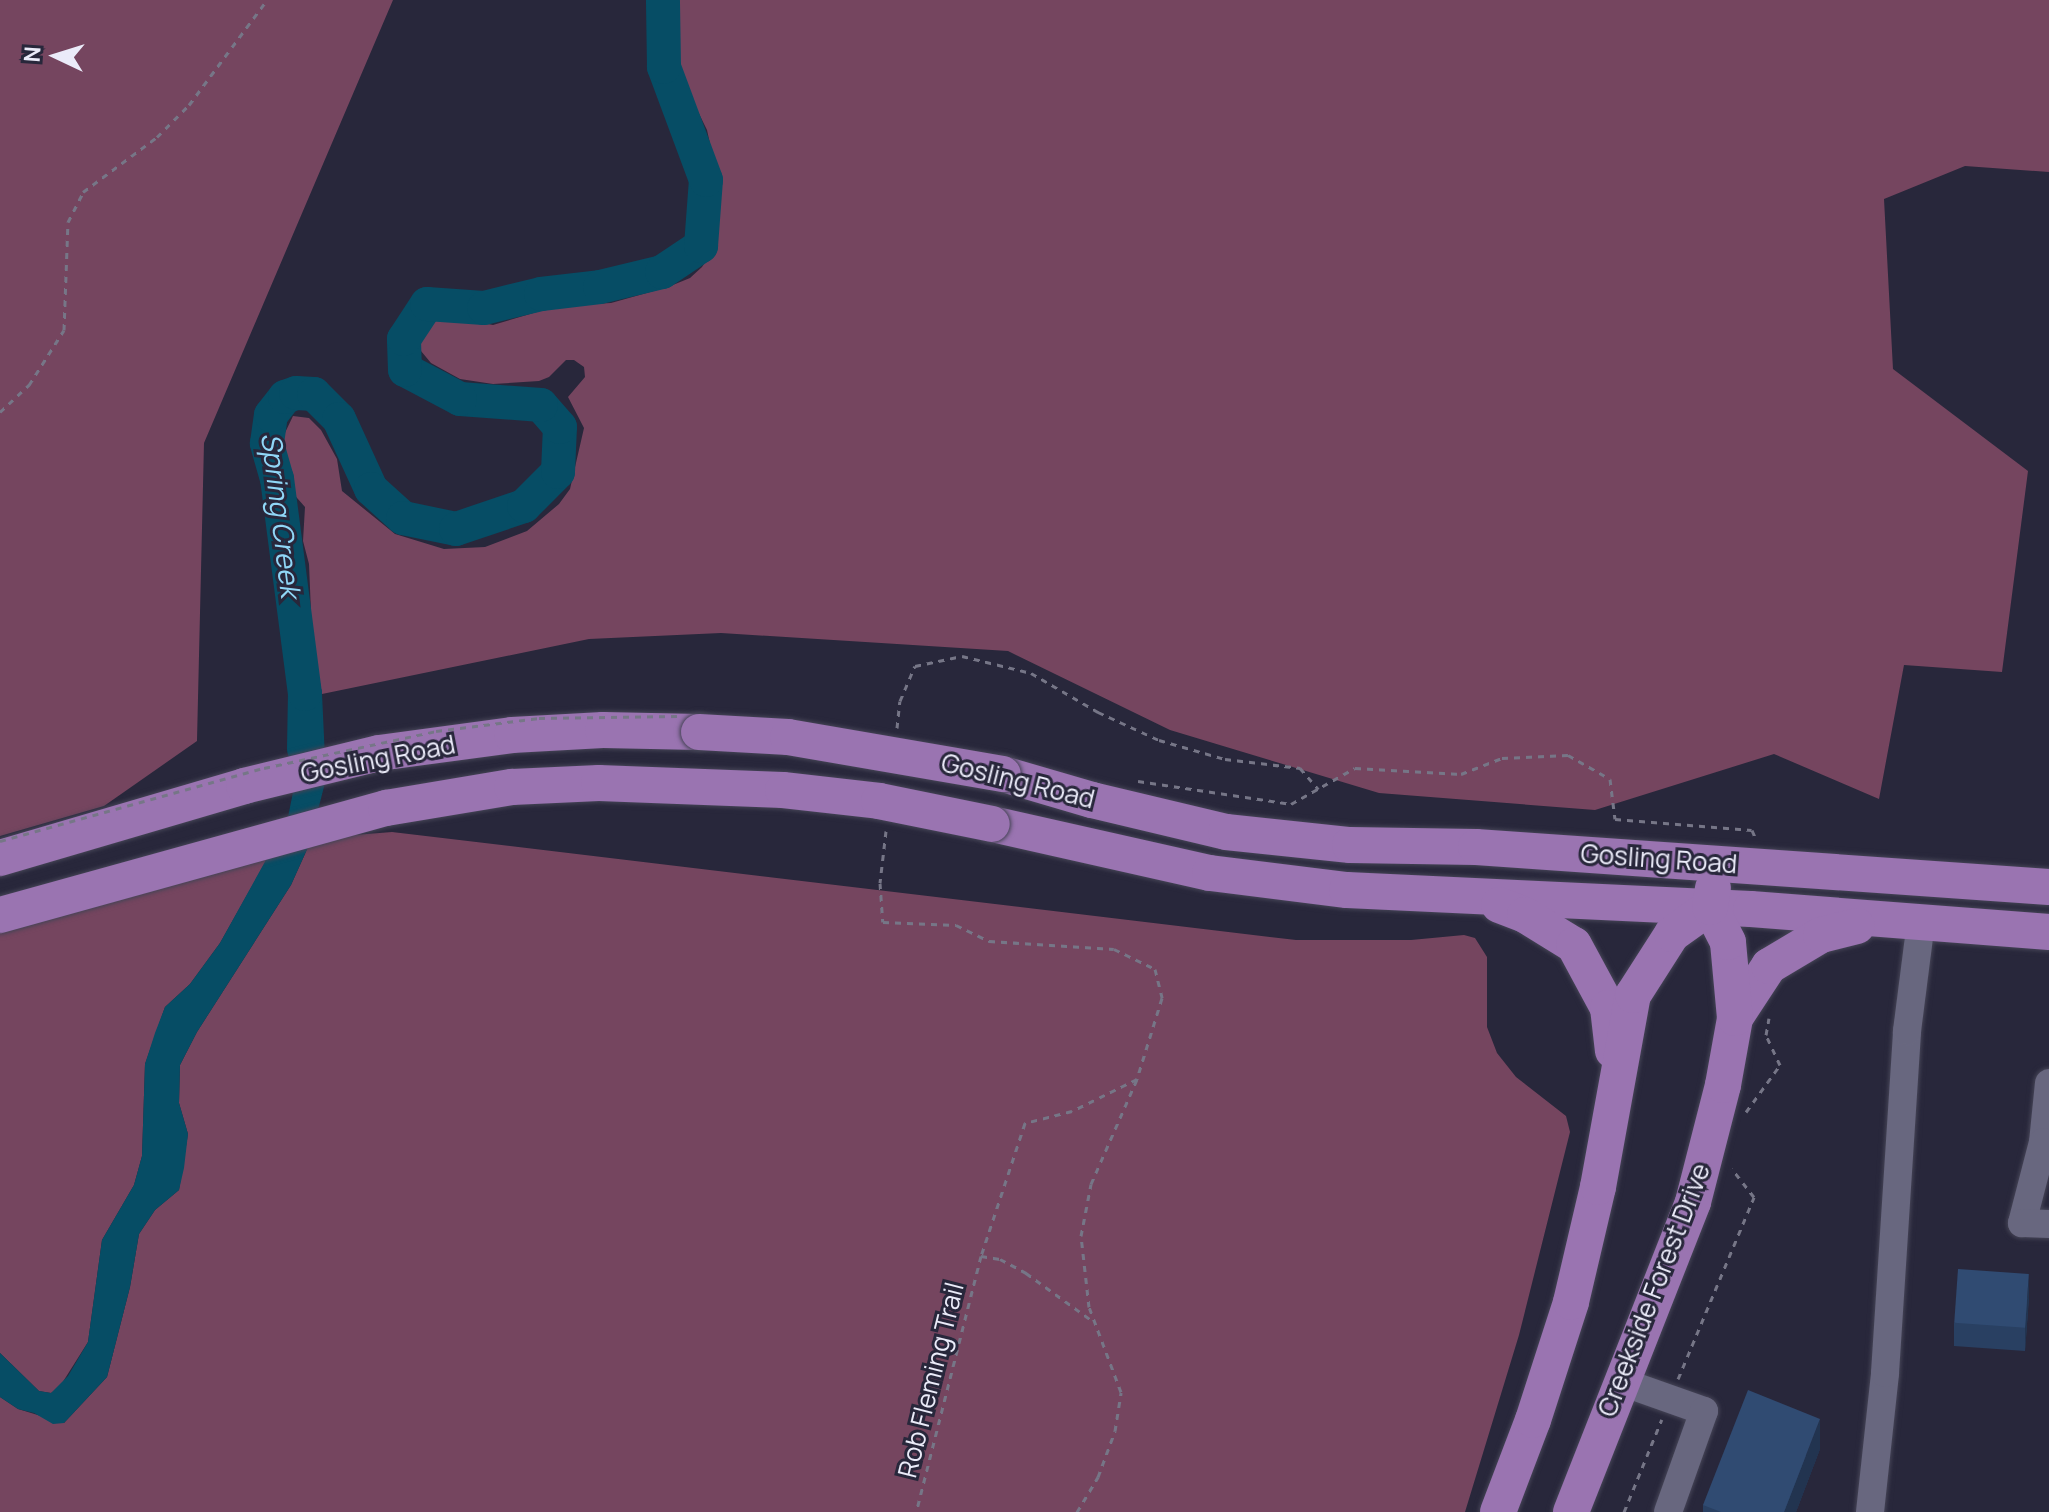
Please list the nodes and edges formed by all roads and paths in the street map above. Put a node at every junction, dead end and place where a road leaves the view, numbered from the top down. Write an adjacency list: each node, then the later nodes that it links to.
1 (267, 0): 2 (path)
2 (0, 412)
3 (680, 716): 8 (path, bridge)
4 (896, 731): 6 (path)
5 (1127, 779): 6 (path)
6 (1318, 789): 11 (path)
7 (887, 822): 21 (path)
8 (0, 841)
9 (0, 858): 10 (main road, Gosling Road, bridge)
10 (1716, 863): 11 (main road, Gosling Road); 14 (main road)
11 (1757, 865): 12 (main road, Gosling Road)
12 (2049, 887)
13 (1471, 896): 14 (main road, Gosling Road); 15 (main road, Gosling Road, bridge); 22 (main road)
14 (1710, 907): 16 (main road, Gosling Road); 20 (main road, Creekside Forest Drive); 22 (main road)
15 (0, 915)
16 (1882, 920): 17 (main road, Gosling Road); 19 (main road, Creekside Forest Drive)
17 (1921, 921): 18 (main road, Gosling Road); 37 (lane)
18 (2049, 932)
19 (1761, 978): 20 (main road, Creekside Forest Drive); 24 (path)
20 (1735, 1018): 29 (main road, Creekside Forest Drive)
21 (1137, 1079): 27 (path, Rob Fleming Trail); 28 (path)
22 (1615, 1080): 33 (main road)
23 (2049, 1083): 26 (lane)
24 (1744, 1114)
25 (1735, 1155): 30 (path)
26 (2049, 1224)
27 (981, 1256): 28 (path, Rob Fleming Trail); 31 (path, Rob Fleming Trail)
28 (1096, 1324): 32 (path)
29 (1622, 1382): 30 (lane); 34 (main road, Creekside Forest Drive)
30 (1670, 1399): 35 (path); 36 (lane)
31 (916, 1512)
32 (1077, 1512)
33 (1498, 1512)
34 (1571, 1512)
35 (1624, 1512)
36 (1668, 1512)
37 (1870, 1512)

